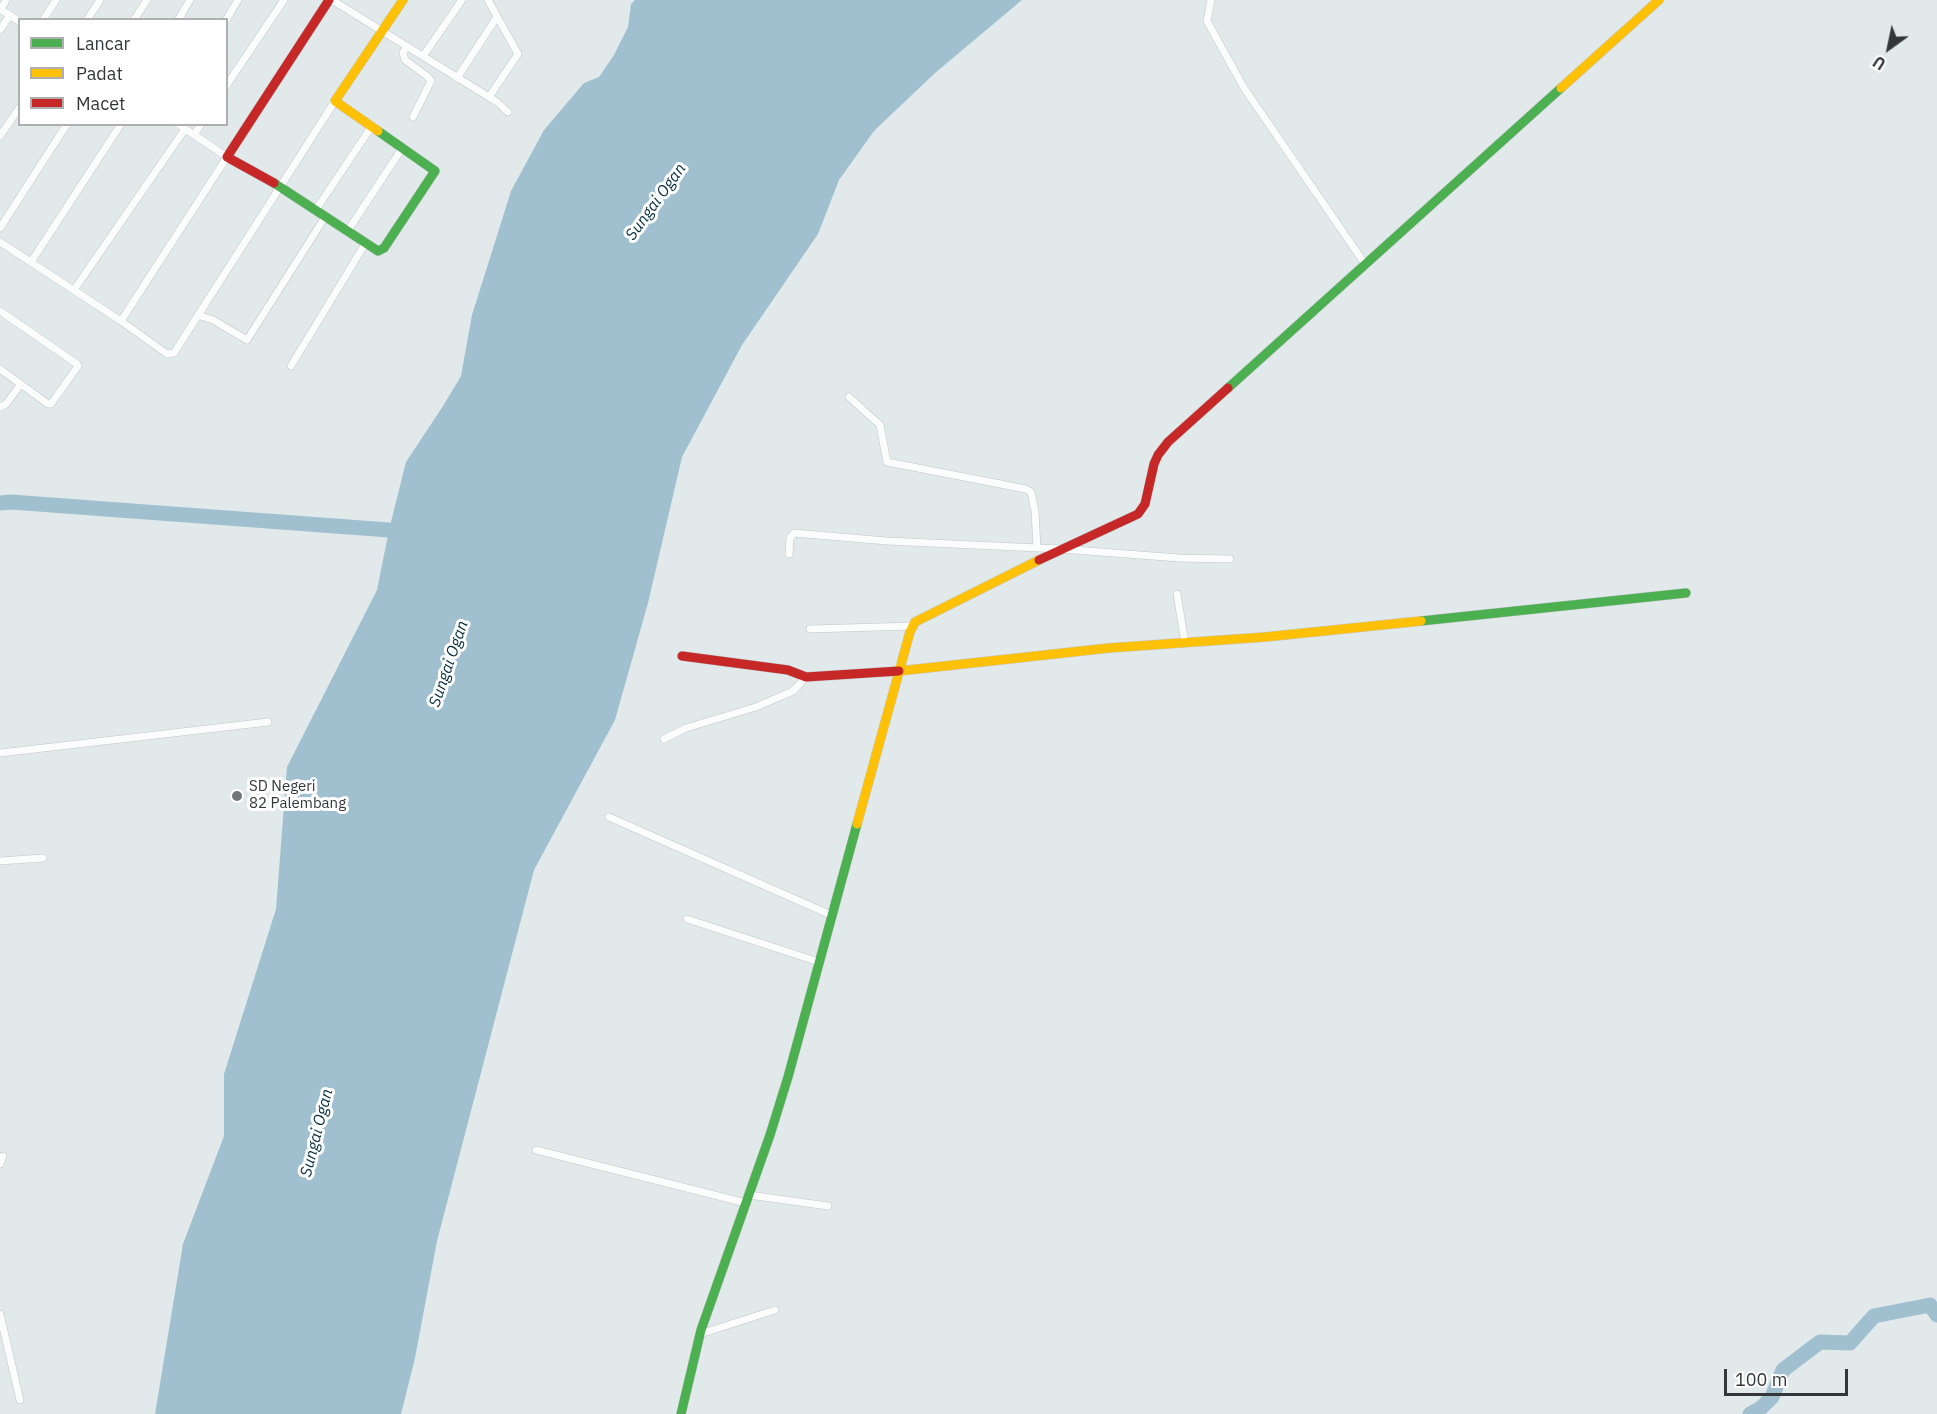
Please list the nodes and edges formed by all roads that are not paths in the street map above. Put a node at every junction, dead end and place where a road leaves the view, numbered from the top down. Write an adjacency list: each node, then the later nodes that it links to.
1 (6, 0): 14 (street)
2 (56, 0): 17 (street)
3 (100, 0): 18 (street)
4 (147, 0): 19 (street)
5 (190, 0): 20 (street)
6 (238, 0): 21 (street)
7 (284, 0): 28 (street)
8 (330, 0): 24 (street); 42 (street)
9 (403, 0): 24 (street)
10 (462, 0): 26 (street)
11 (488, 0): 16 (street)
12 (1210, 0): 51 (street)
13 (1659, 0): 51 (street)
14 (0, 9): 15 (street)
15 (10, 15): 22 (street); 23 (street)
16 (497, 16): 27 (street); 29 (street)
17 (44, 18)
18 (88, 18)
19 (135, 18)
20 (179, 18)
21 (227, 18)
22 (18, 21)
23 (0, 30)
24 (383, 30): 25 (street); 30 (street)
25 (407, 46): 26 (street); 33 (street)
26 (423, 56): 27 (street)
27 (457, 78): 29 (street)
28 (228, 83)
29 (489, 97): 32 (street)
30 (335, 101): 37 (street); 43 (street)
31 (18, 110): 40 (street)
32 (508, 112)
33 (413, 117)
34 (66, 126): 46 (street)
35 (120, 126): 50 (street)
36 (200, 126): 39 (street)
37 (372, 126): 41 (street); 44 (street)
38 (182, 127): 39 (street); 52 (street)
39 (194, 135): 42 (street)
40 (0, 136)
41 (403, 147): 47 (street); 49 (street)
42 (227, 157): 43 (street); 55 (street)
43 (280, 187): 44 (street); 54 (street)
44 (315, 211): 45 (street)
45 (325, 217): 47 (street); 54 (street)
46 (0, 228)
47 (347, 232): 49 (street)
48 (0, 242): 50 (street)
49 (365, 244): 56 (street)
50 (31, 262): 52 (street)
51 (1365, 264): 62 (street)
52 (74, 290): 55 (street)
53 (0, 310): 58 (street)
54 (198, 315): 55 (street)
55 (121, 321)
56 (291, 366)
57 (0, 369): 58 (street)
58 (21, 384): 60 (street)
59 (849, 397): 61 (street)
60 (0, 407)
61 (1037, 548): 62 (street); 63 (street)
62 (1061, 549): 64 (street); 68 (street)
63 (789, 554)
64 (1230, 559)
65 (1686, 593): 69 (street)
66 (1177, 594): 69 (street)
67 (810, 629): 68 (street)
68 (912, 629): 71 (street)
69 (1184, 640): 71 (street)
70 (682, 656): 72 (street)
71 (899, 671): 72 (street); 79 (street)
72 (806, 677): 74 (street)
73 (268, 722): 75 (street)
74 (664, 739)
75 (0, 753)
76 (609, 817): 79 (street)
77 (43, 858): 78 (street)
78 (0, 861)
79 (831, 915): 81 (street)
80 (687, 919): 81 (street)
81 (819, 962): 85 (street)
82 (536, 1150): 85 (street)
83 (3, 1156): 84 (street)
84 (0, 1164)
85 (747, 1199): 86 (street); 89 (street)
86 (828, 1206)
87 (775, 1310): 89 (street)
88 (0, 1314): 90 (street)
89 (700, 1334): 91 (street)
90 (20, 1400)
91 (681, 1414)

